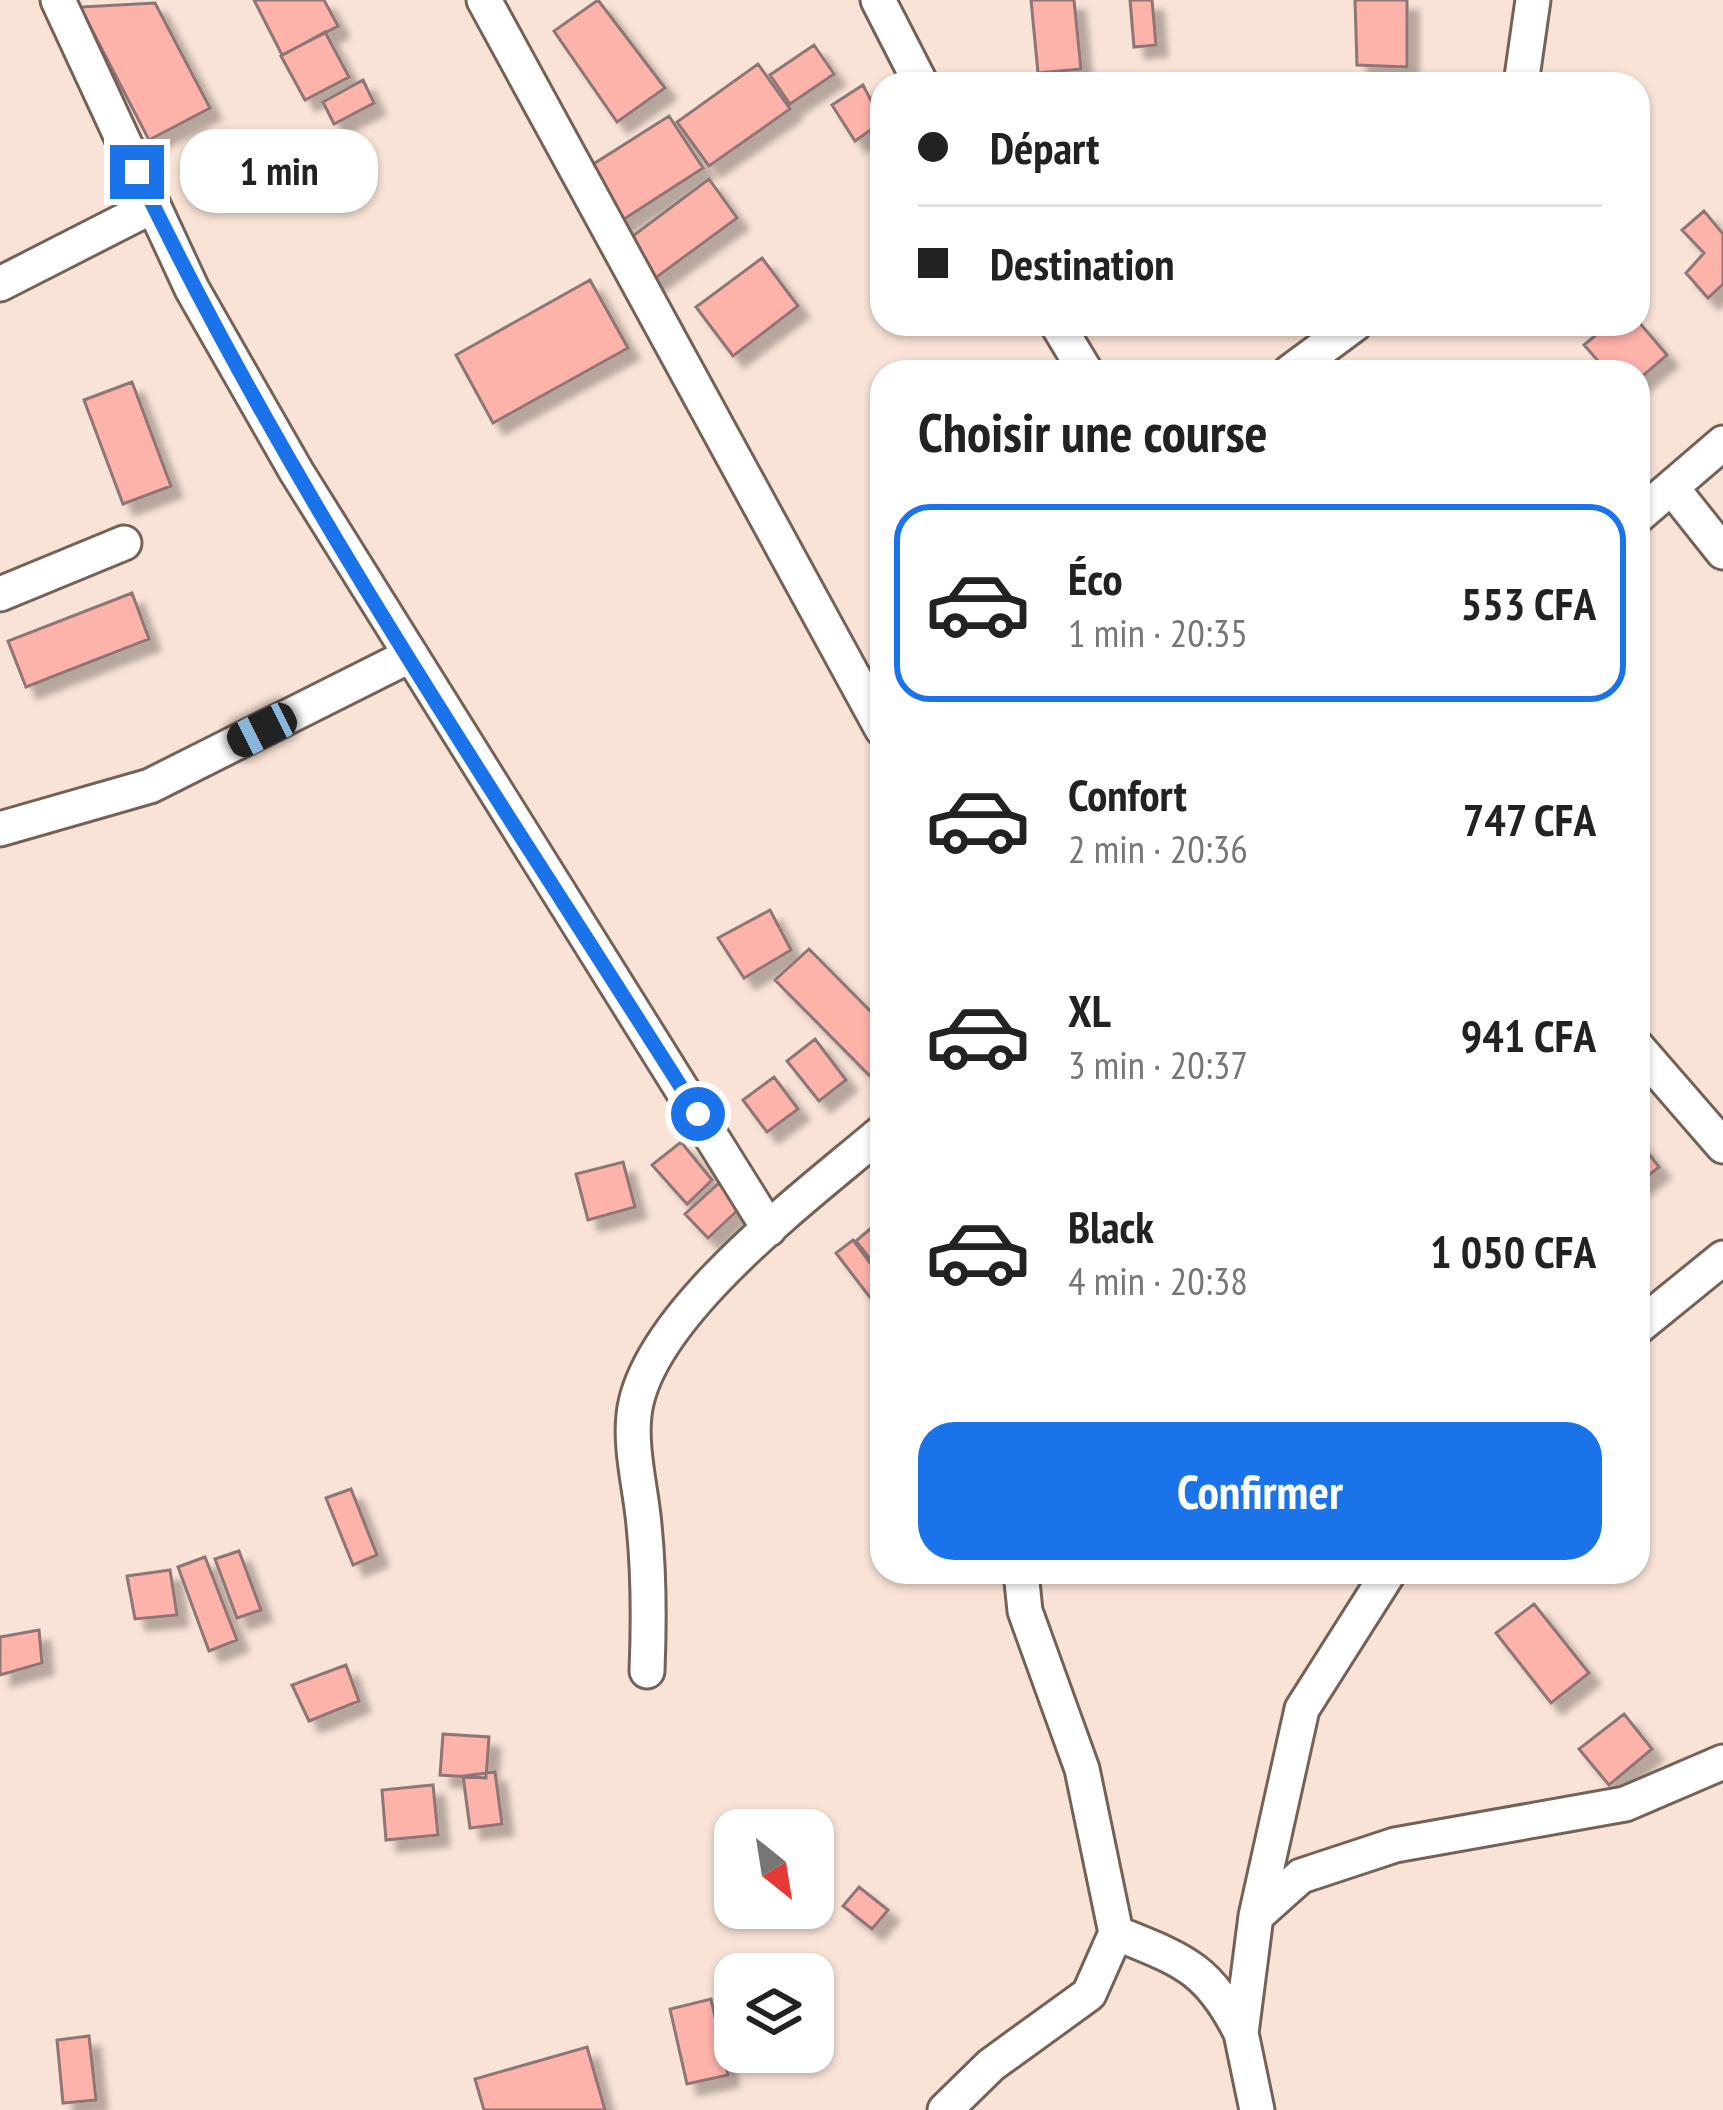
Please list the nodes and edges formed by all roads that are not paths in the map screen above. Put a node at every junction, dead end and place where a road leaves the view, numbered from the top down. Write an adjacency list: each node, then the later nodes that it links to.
1 (58, 0): 7 (street)
2 (484, 0): 18 (street)
3 (878, 0): 5 (street)
4 (1533, 0): 6 (street)
5 (915, 72)
6 (1523, 72)
7 (153, 206): 8 (street); 17 (street)
8 (0, 284)
9 (1339, 336): 10 (street)
10 (1306, 360)
11 (1723, 443): 12 (street)
12 (1672, 488): 13 (street); 15 (street)
13 (1650, 506)
14 (124, 543): 16 (street)
15 (1723, 552)
16 (0, 594)
17 (411, 655): 19 (street); 23 (street)
18 (870, 707)
19 (0, 829)
20 (1650, 1062): 22 (street)
21 (870, 1142): 23 (street)
22 (1723, 1146)
23 (769, 1228): 28 (street)
24 (1723, 1258): 25 (street)
25 (1650, 1317)
26 (1022, 1584): 31 (street)
27 (1381, 1584): 30 (street)
28 (647, 1671)
29 (1723, 1762): 30 (street)
30 (1255, 1922): 32 (street); 33 (street)
31 (1116, 1933): 32 (street); 34 (street)
32 (1190, 1963): 33 (street)
33 (1241, 2033): 35 (street)
34 (945, 2110)
35 (1257, 2110)

